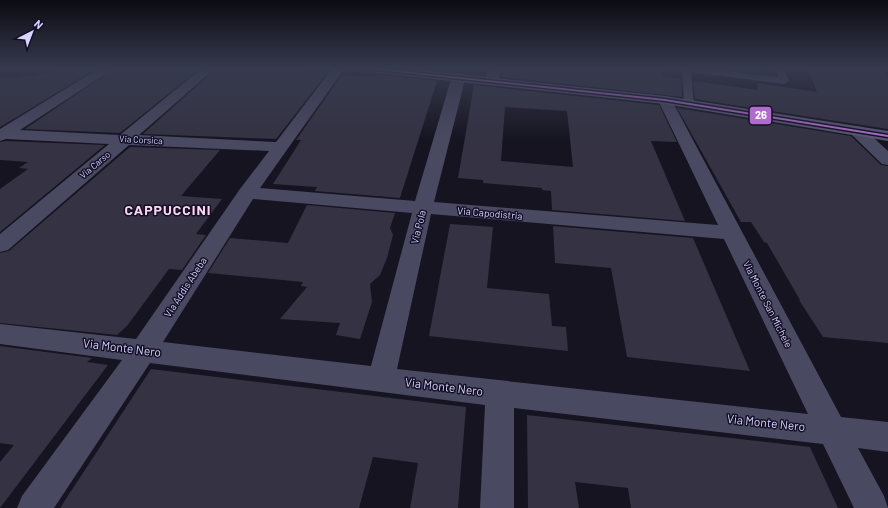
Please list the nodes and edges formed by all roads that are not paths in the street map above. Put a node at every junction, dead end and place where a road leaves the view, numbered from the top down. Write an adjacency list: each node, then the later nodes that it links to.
1 (68, 93): 10 (street)
2 (180, 93): 12 (street, Via Carso)
3 (321, 93): 13 (street, Via Addis Abeba)
4 (454, 93): 16 (street, Via Pola)
5 (617, 93): 7 (street)
6 (688, 93): 8 (lane)
7 (665, 100): 8 (street); 17 (street, Via Monte San Michele)
8 (689, 104): 9 (street)
9 (857, 131): 11 (street); 14 (street)
10 (1, 135): 12 (street, Via Corsica)
11 (888, 136)
12 (125, 140): 13 (street, Via Corsica); 18 (street, Via Carso)
13 (281, 147): 15 (street, Via Addis Abeba)
14 (888, 160)
15 (247, 193): 16 (street, Via Capodistria); 20 (street, Via Addis Abeba)
16 (423, 208): 17 (street, Via Capodistria); 21 (street, Via Pola)
17 (732, 234): 23 (street, Via Monte San Michele)
18 (0, 245)
19 (0, 334): 20 (street, Via Monte Nero)
20 (143, 351): 21 (street, Via Monte Nero); 25 (street, Via Addis Abeba)
21 (380, 380): 22 (street, Via Monte Nero)
22 (500, 394): 23 (street, Via Monte Nero); 26 (street)
23 (832, 431): 24 (street, Via Monte Nero); 27 (street, Via Monte San Michele)
24 (888, 437)
25 (34, 508)
26 (497, 508)
27 (872, 508)

